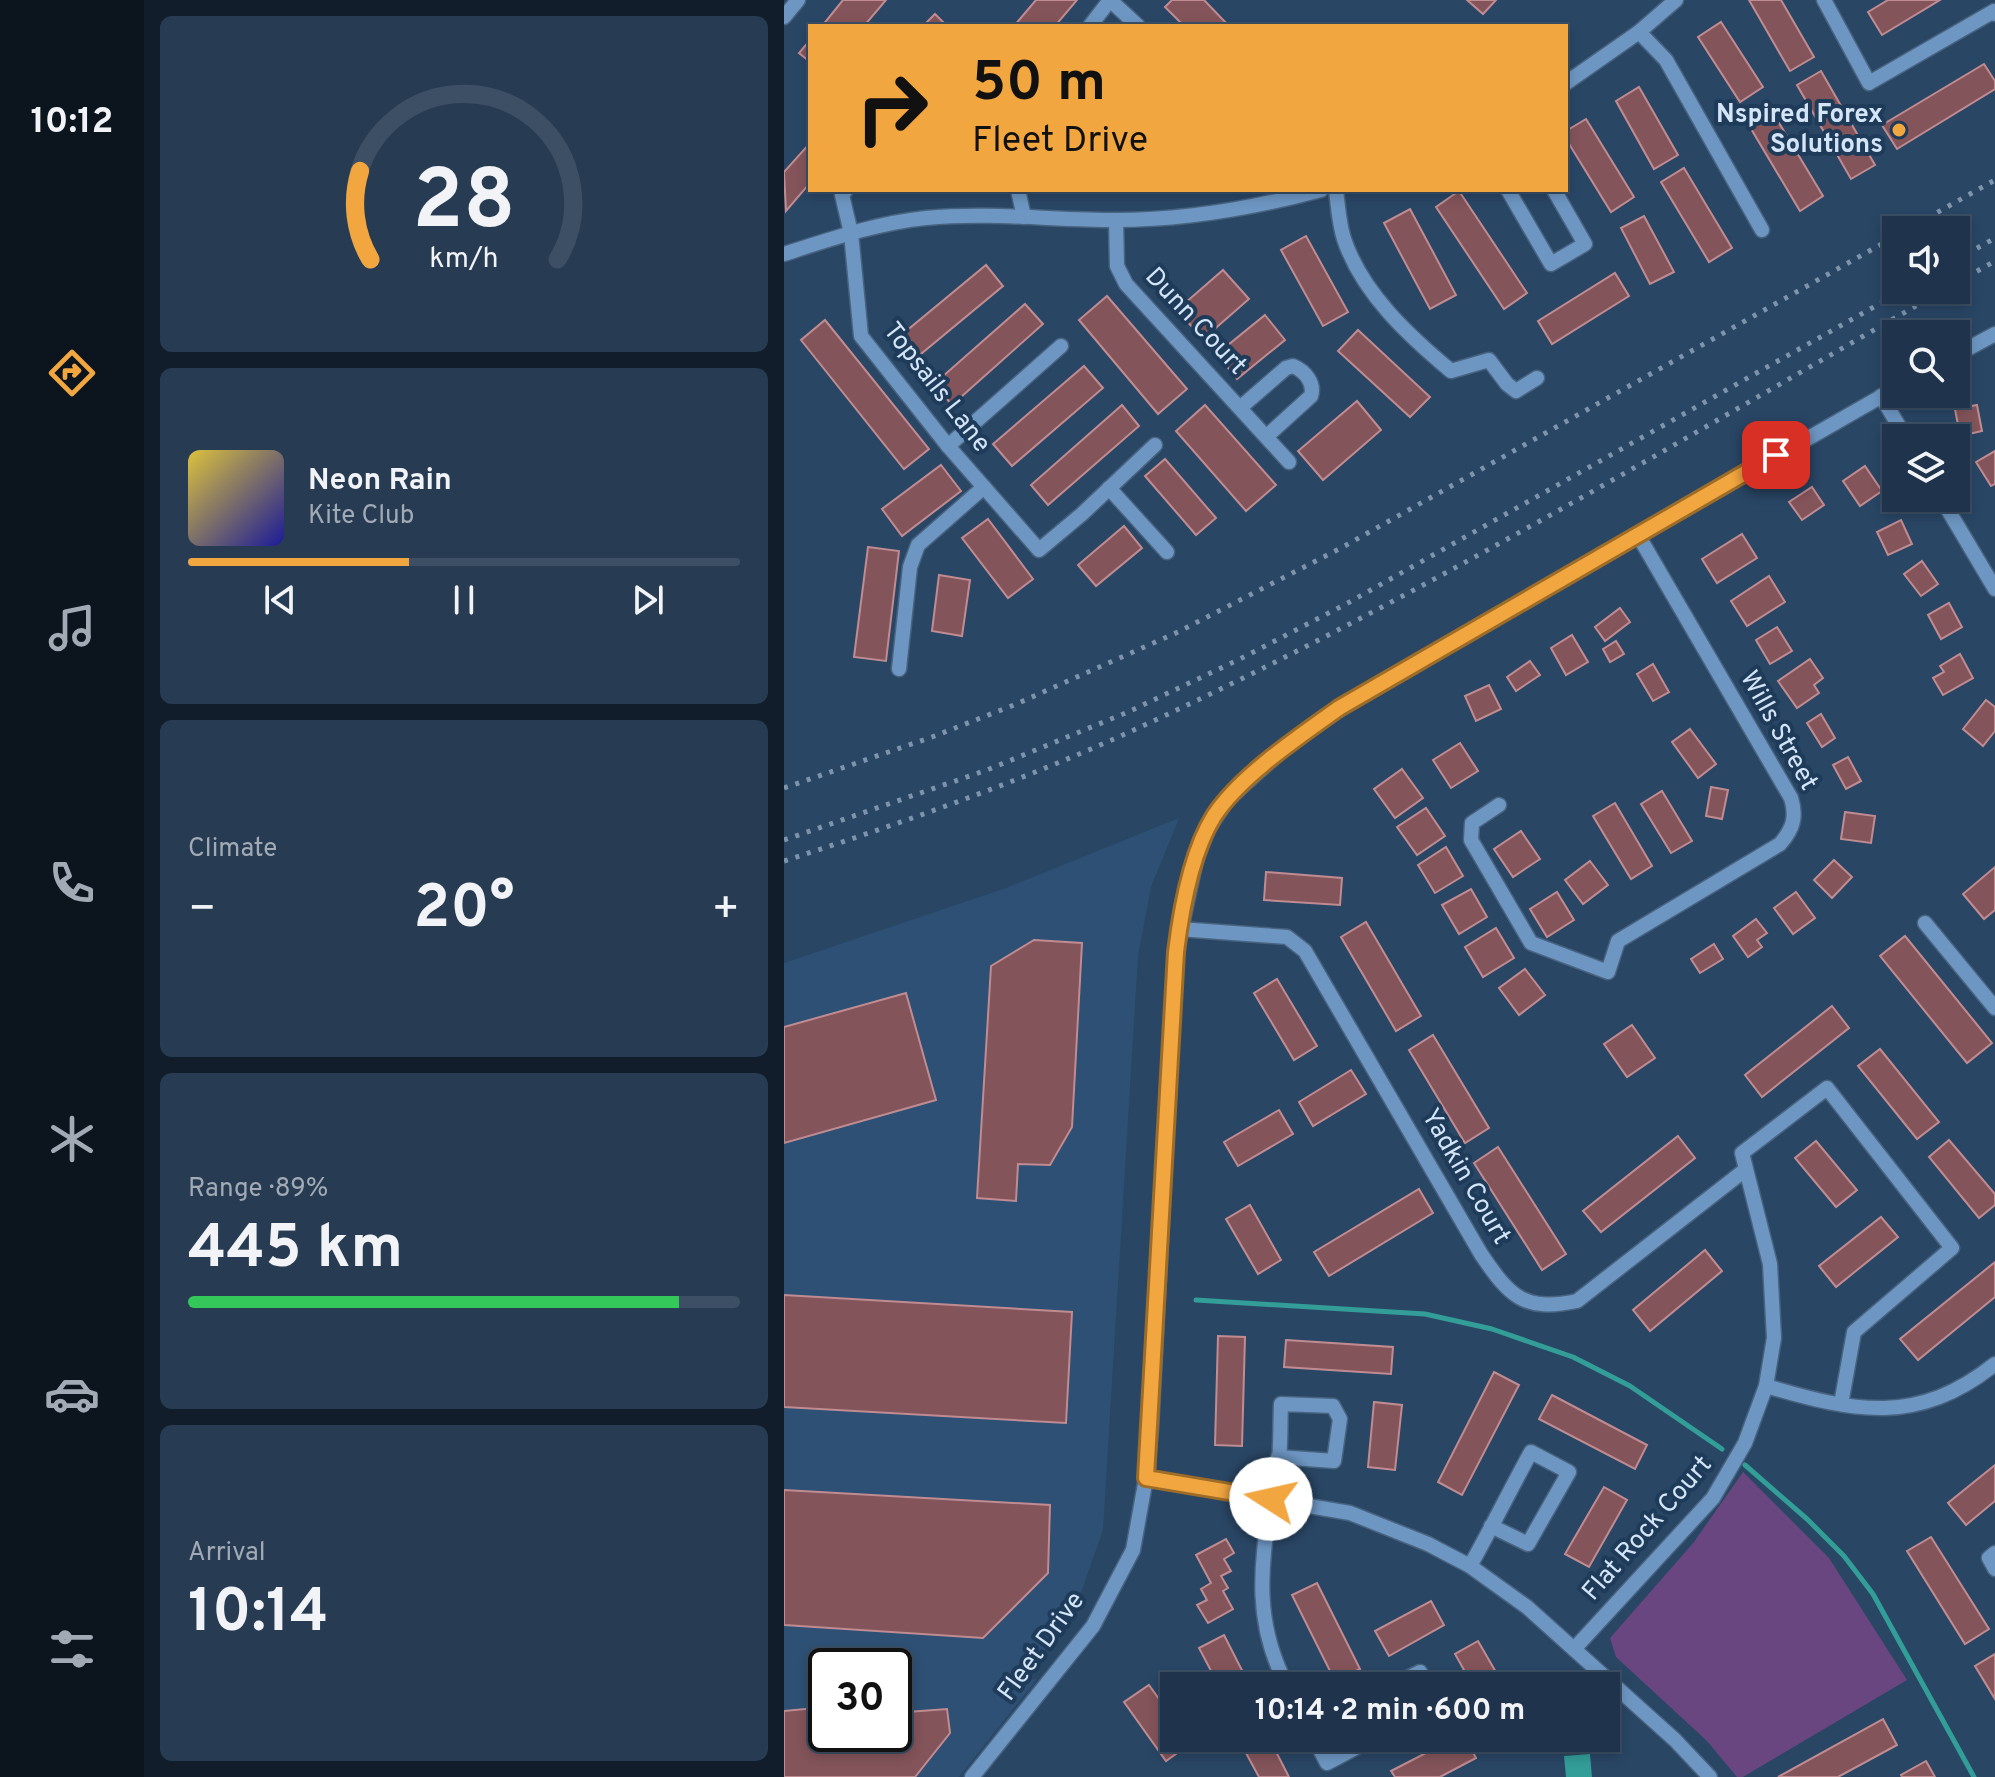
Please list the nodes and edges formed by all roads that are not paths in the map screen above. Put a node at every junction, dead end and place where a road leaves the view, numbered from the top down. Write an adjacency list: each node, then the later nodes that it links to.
1 (798, 0): 6 (street)
2 (1110, 0): 7 (street); 8 (street)
3 (1676, 0): 9 (street)
4 (1824, 0): 5 (street)
5 (1995, 14)
6 (784, 17)
7 (1092, 24)
8 (1136, 24)
9 (1639, 32): 10 (street); 19 (street)
10 (1568, 82)
11 (844, 192): 20 (street, Topsails Lane)
12 (1018, 192): 17 (street)
13 (1312, 192): 18 (street)
14 (1336, 192): 25 (street)
15 (1509, 192): 16 (street)
16 (1555, 192)
17 (1024, 217): 18 (street); 20 (street)
18 (1116, 220): 27 (street, Dunn Court)
19 (1762, 230)
20 (851, 233): 21 (street); 31 (street, Topsails Lane)
21 (784, 254)
22 (1995, 334): 24 (street)
23 (1061, 346): 31 (street)
24 (1970, 347)
25 (1537, 378)
26 (1881, 396): 28 (street); 36 (street, Fleet Drive)
27 (1241, 407): 29 (street, Dunn Court); 29 (street, Dunn Court)
28 (1898, 424)
29 (1267, 436): 32 (street, Dunn Court)
30 (1155, 445): 34 (street)
31 (948, 446): 33 (street, Topsails Lane)
32 (1289, 462)
33 (984, 487): 34 (street, Topsails Lane); 39 (street)
34 (1109, 488): 37 (street)
35 (1949, 512): 38 (street)
36 (1638, 535): 40 (street, Wills Street); 42 (street, Fleet Drive)
37 (1167, 552)
38 (1995, 589)
39 (899, 669)
40 (1499, 805)
41 (1925, 923): 43 (street)
42 (1179, 929): 44 (street, Yadkin Court); 49 (street, Fleet Drive)
43 (1995, 1008)
44 (1745, 1170): 46 (street, Flat Rock Court); 47 (street, Flat Rock Court)
45 (1995, 1364): 47 (street)
46 (1766, 1386): 47 (street); 55 (street, Flat Rock Court)
47 (1841, 1404)
48 (1278, 1457): 48 (street); 50 (street)
49 (1146, 1478): 50 (street); 59 (street, Fleet Drive)
50 (1271, 1499): 53 (street); 56 (street)
51 (1491, 1526): 51 (street); 53 (street)
52 (1995, 1553): 54 (street)
53 (1470, 1566): 55 (street)
54 (1995, 1569)
55 (1574, 1649): 60 (street)
56 (1280, 1672)
57 (1321, 1752): 58 (street)
58 (1348, 1752)
59 (972, 1777)
60 (1710, 1777)

